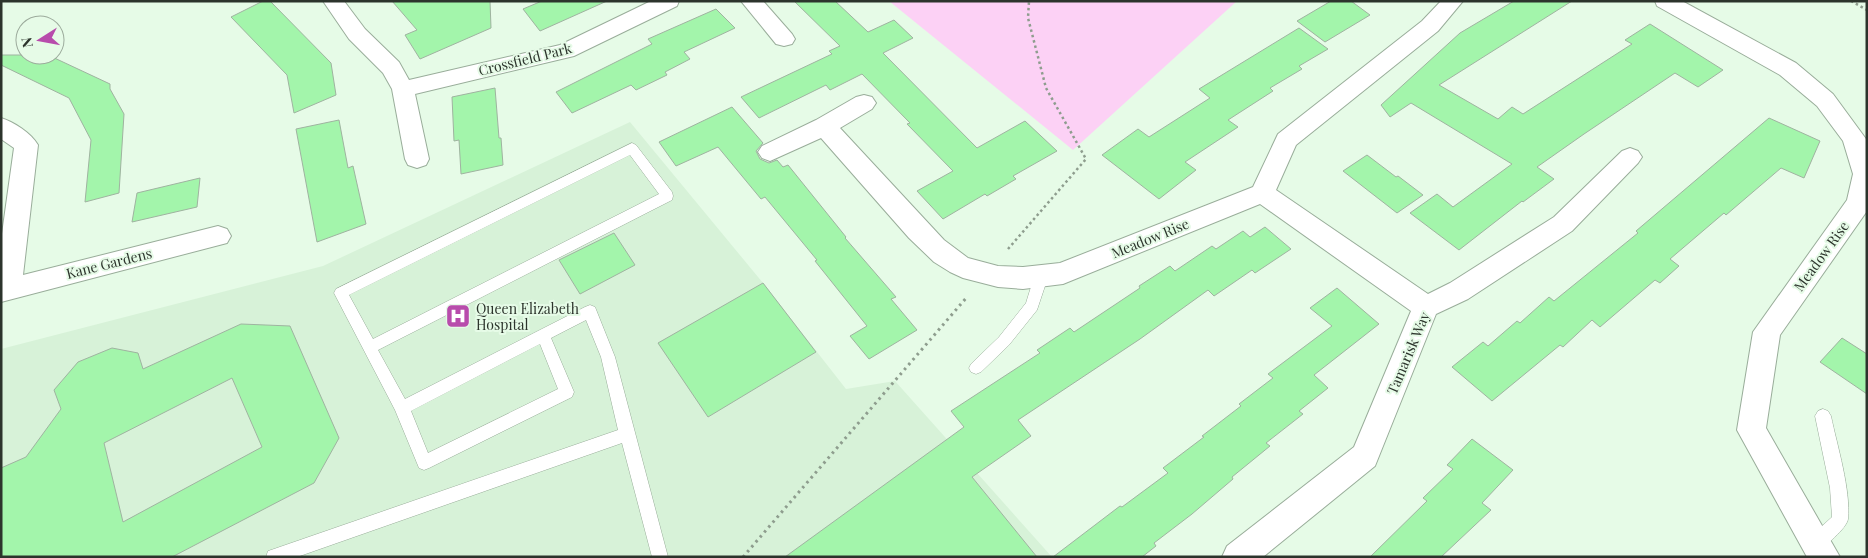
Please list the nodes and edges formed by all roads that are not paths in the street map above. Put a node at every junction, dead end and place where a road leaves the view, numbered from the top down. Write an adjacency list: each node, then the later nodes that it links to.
1 (333, 1): 7 (street)
2 (669, 1): 7 (street, Crossfield Park)
3 (751, 1): 6 (street)
4 (1453, 1): 14 (street)
5 (1666, 1): 25 (street, Meadow Rise)
6 (784, 38)
7 (403, 89): 13 (street)
8 (864, 103): 9 (street)
9 (824, 126): 11 (street); 16 (street, Meadow Rise)
10 (1, 127): 17 (street)
11 (770, 152)
12 (1630, 157): 18 (street, Tamarisk Way)
13 (417, 159)
14 (1262, 193): 16 (street, Meadow Rise); 18 (street)
15 (218, 236): 17 (street, Kane Gardens)
16 (1041, 277): 21 (lane)
17 (5, 290)
18 (1426, 307): 28 (street, Tamarisk Way)
19 (543, 335): 22 (lane); 22 (lane); 24 (lane)
20 (370, 347): 20 (lane); 22 (lane)
21 (976, 368)
22 (402, 408)
23 (1823, 416): 25 (lane)
24 (627, 434): 26 (lane); 27 (lane)
25 (1820, 550)
26 (274, 557)
27 (660, 557)
28 (1238, 557)

